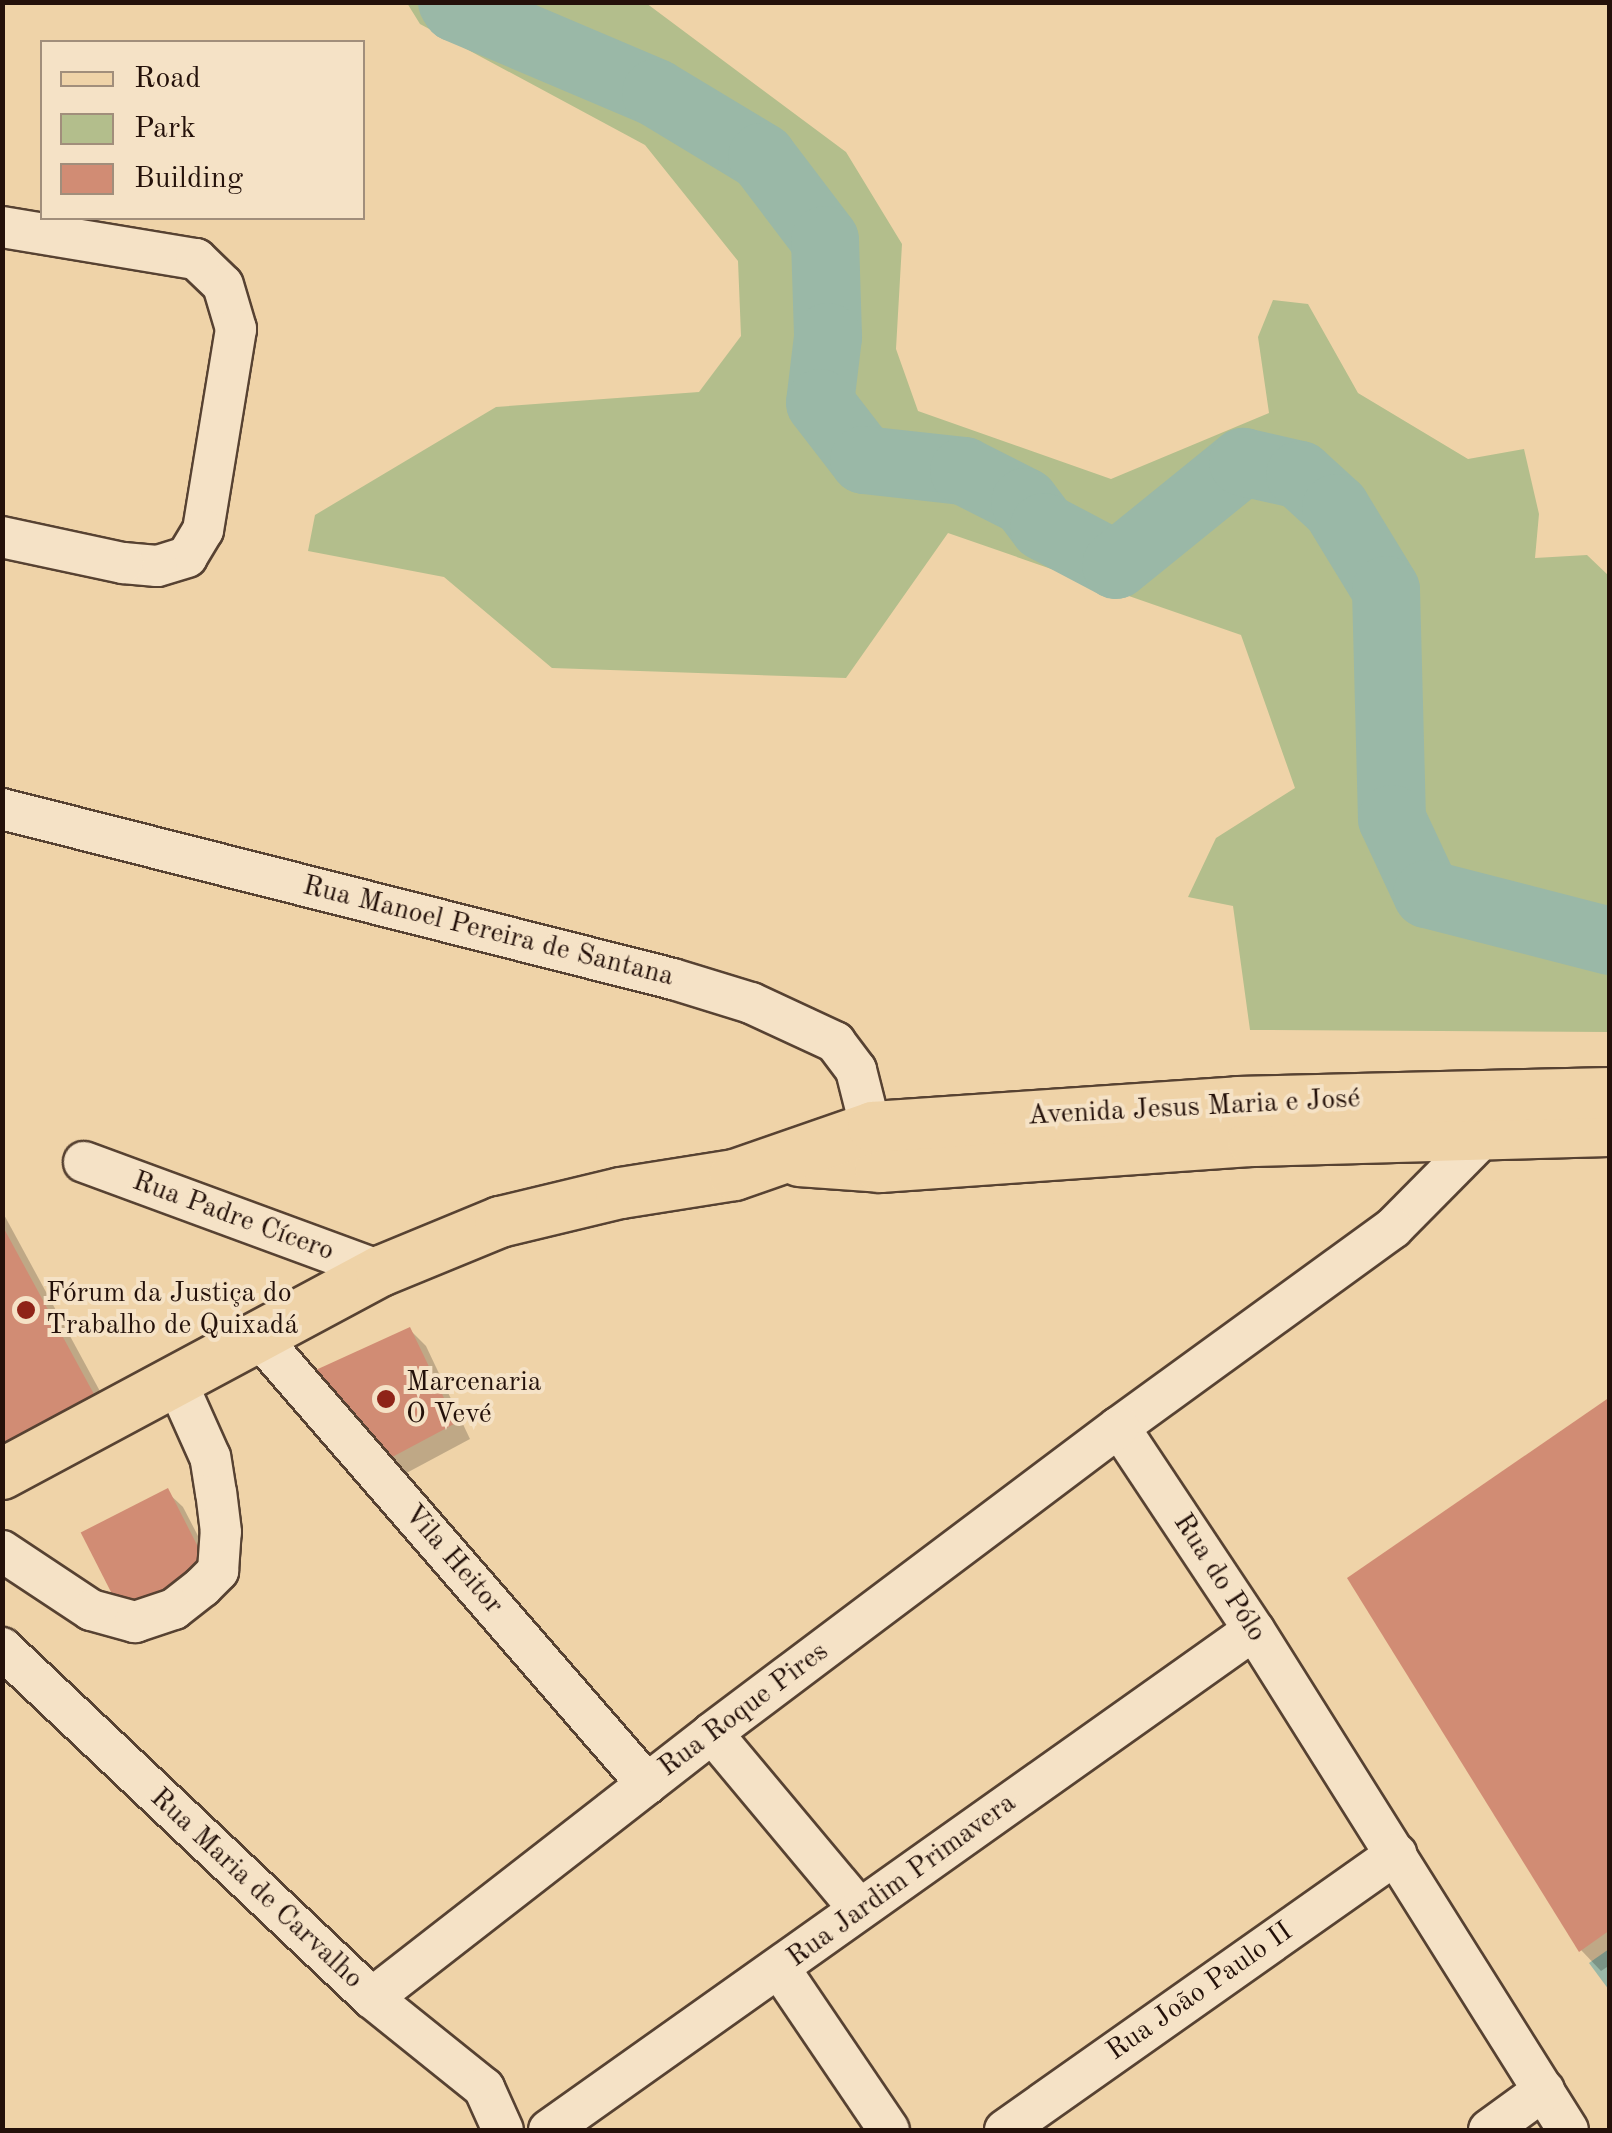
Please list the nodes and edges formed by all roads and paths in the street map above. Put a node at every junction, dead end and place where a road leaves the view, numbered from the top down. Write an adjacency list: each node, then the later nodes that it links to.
1 (2, 227): 2 (street)
2 (2, 537)
3 (2, 809): 7 (street, Rua Manoel Pereira de Santana)
4 (1610, 1093): 7 (main road, Avenida Jesus Maria e José)
5 (1610, 1131): 6 (main road, Avenida Jesus Maria e José)
6 (1488, 1132): 7 (main road, Avenida Jesus Maria e José); 12 (street)
7 (876, 1147): 9 (main road, Avenida Jesus Maria e José)
8 (84, 1162): 9 (street, Rua Padre Cícero)
9 (381, 1271): 10 (main road, Avenida Jesus Maria e José)
10 (259, 1337): 11 (main road, Avenida Jesus Maria e José); 18 (street, Vila Heitor)
11 (176, 1381): 13 (main road, Avenida Jesus Maria e José); 14 (street)
12 (1119, 1427): 15 (street, Rua do Pólo); 17 (street, Rua Roque Pires)
13 (2, 1474)
14 (2, 1551)
15 (1254, 1630): 19 (street, Rua do Pólo); 20 (street, Rua Jardim Primavera)
16 (2, 1648): 22 (street, Rua Maria de Carvalho)
17 (712, 1733): 18 (street, Rua Roque Pires); 20 (street)
18 (646, 1784): 22 (street, Rua Roque Pires)
19 (1396, 1854): 23 (street, Rua do Pólo); 27 (street, Rua João Paulo II)
20 (859, 1909): 21 (street, Rua Jardim Primavera)
21 (780, 1969): 25 (street, Rua Jardim Primavera); 26 (street)
22 (372, 1998): 24 (street, Rua Maria de Carvalho)
23 (1544, 2090): 28 (street); 29 (street, Rua do Pólo)
24 (504, 2130)
25 (548, 2130)
26 (890, 2130)
27 (1005, 2130)
28 (1489, 2130)
29 (1568, 2130)

